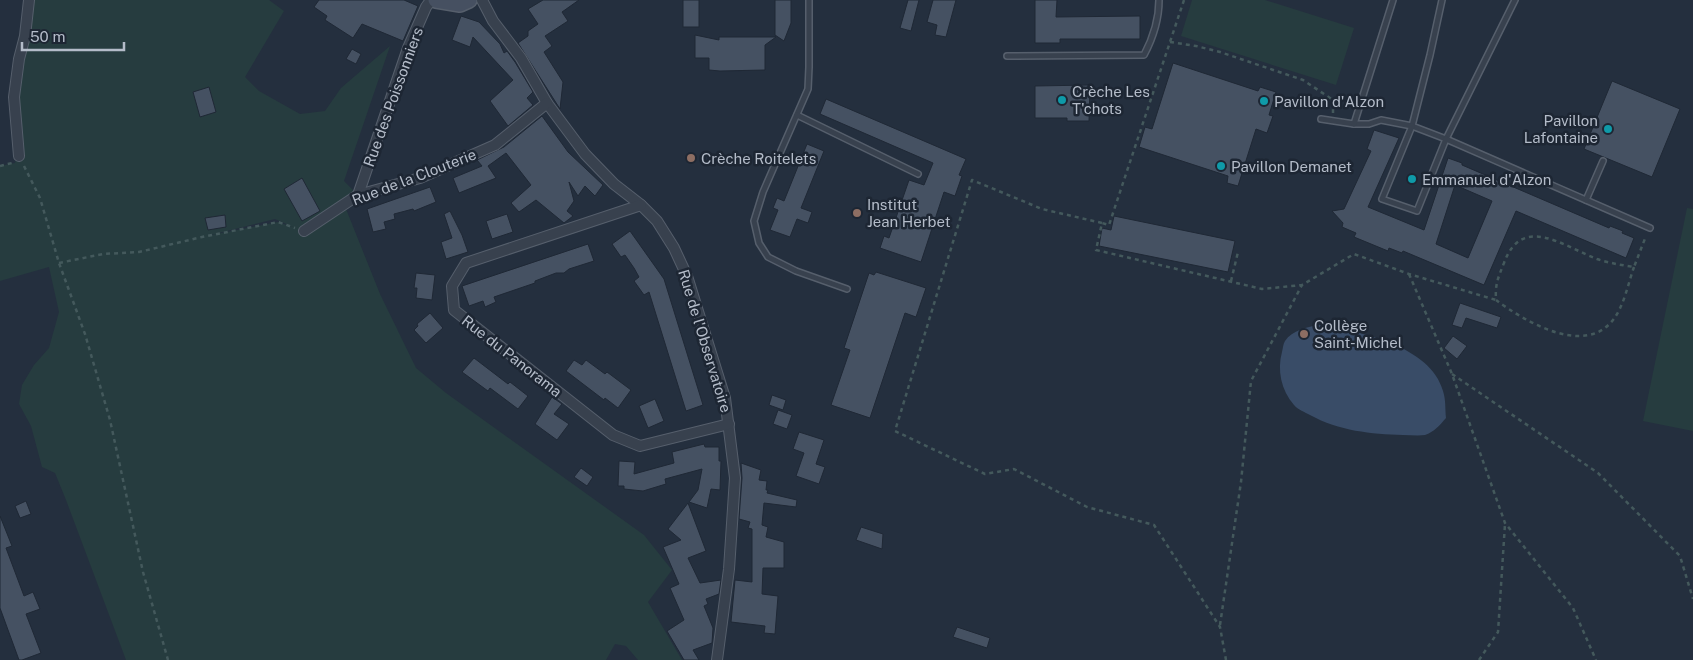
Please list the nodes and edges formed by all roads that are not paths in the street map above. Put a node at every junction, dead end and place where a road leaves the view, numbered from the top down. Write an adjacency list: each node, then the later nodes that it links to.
1 (29, 0): 18 (street)
2 (431, 0): 21 (street, Rue des Poissonniers)
3 (436, 0): 4 (main road)
4 (469, 0)
5 (482, 0): 12 (street, Rue de l'Observatoire)
6 (810, 0): 13 (lane)
7 (1159, 0): 11 (lane)
8 (1393, 0): 15 (lane)
9 (1442, 0): 16 (lane)
10 (1515, 0): 17 (lane)
11 (1007, 56)
12 (547, 103): 21 (street, Rue de la Clouterie); 23 (street, Rue de l'Observatoire)
13 (797, 115): 20 (lane); 26 (lane)
14 (1321, 119): 15 (lane)
15 (1354, 124): 16 (lane)
16 (1412, 126): 17 (lane); 17 (lane)
17 (1446, 139): 22 (lane)
18 (19, 156)
19 (1603, 161): 22 (lane)
20 (918, 174)
21 (358, 195): 25 (street, Rue de la Clouterie)
22 (1586, 200): 24 (lane)
23 (641, 205): 27 (street, Rue de l'Observatoire); 27 (street, Rue du Panorama)
24 (1650, 228)
25 (304, 230)
26 (846, 289)
27 (729, 424): 28 (street, Rue de l'Observatoire)
28 (717, 660)

